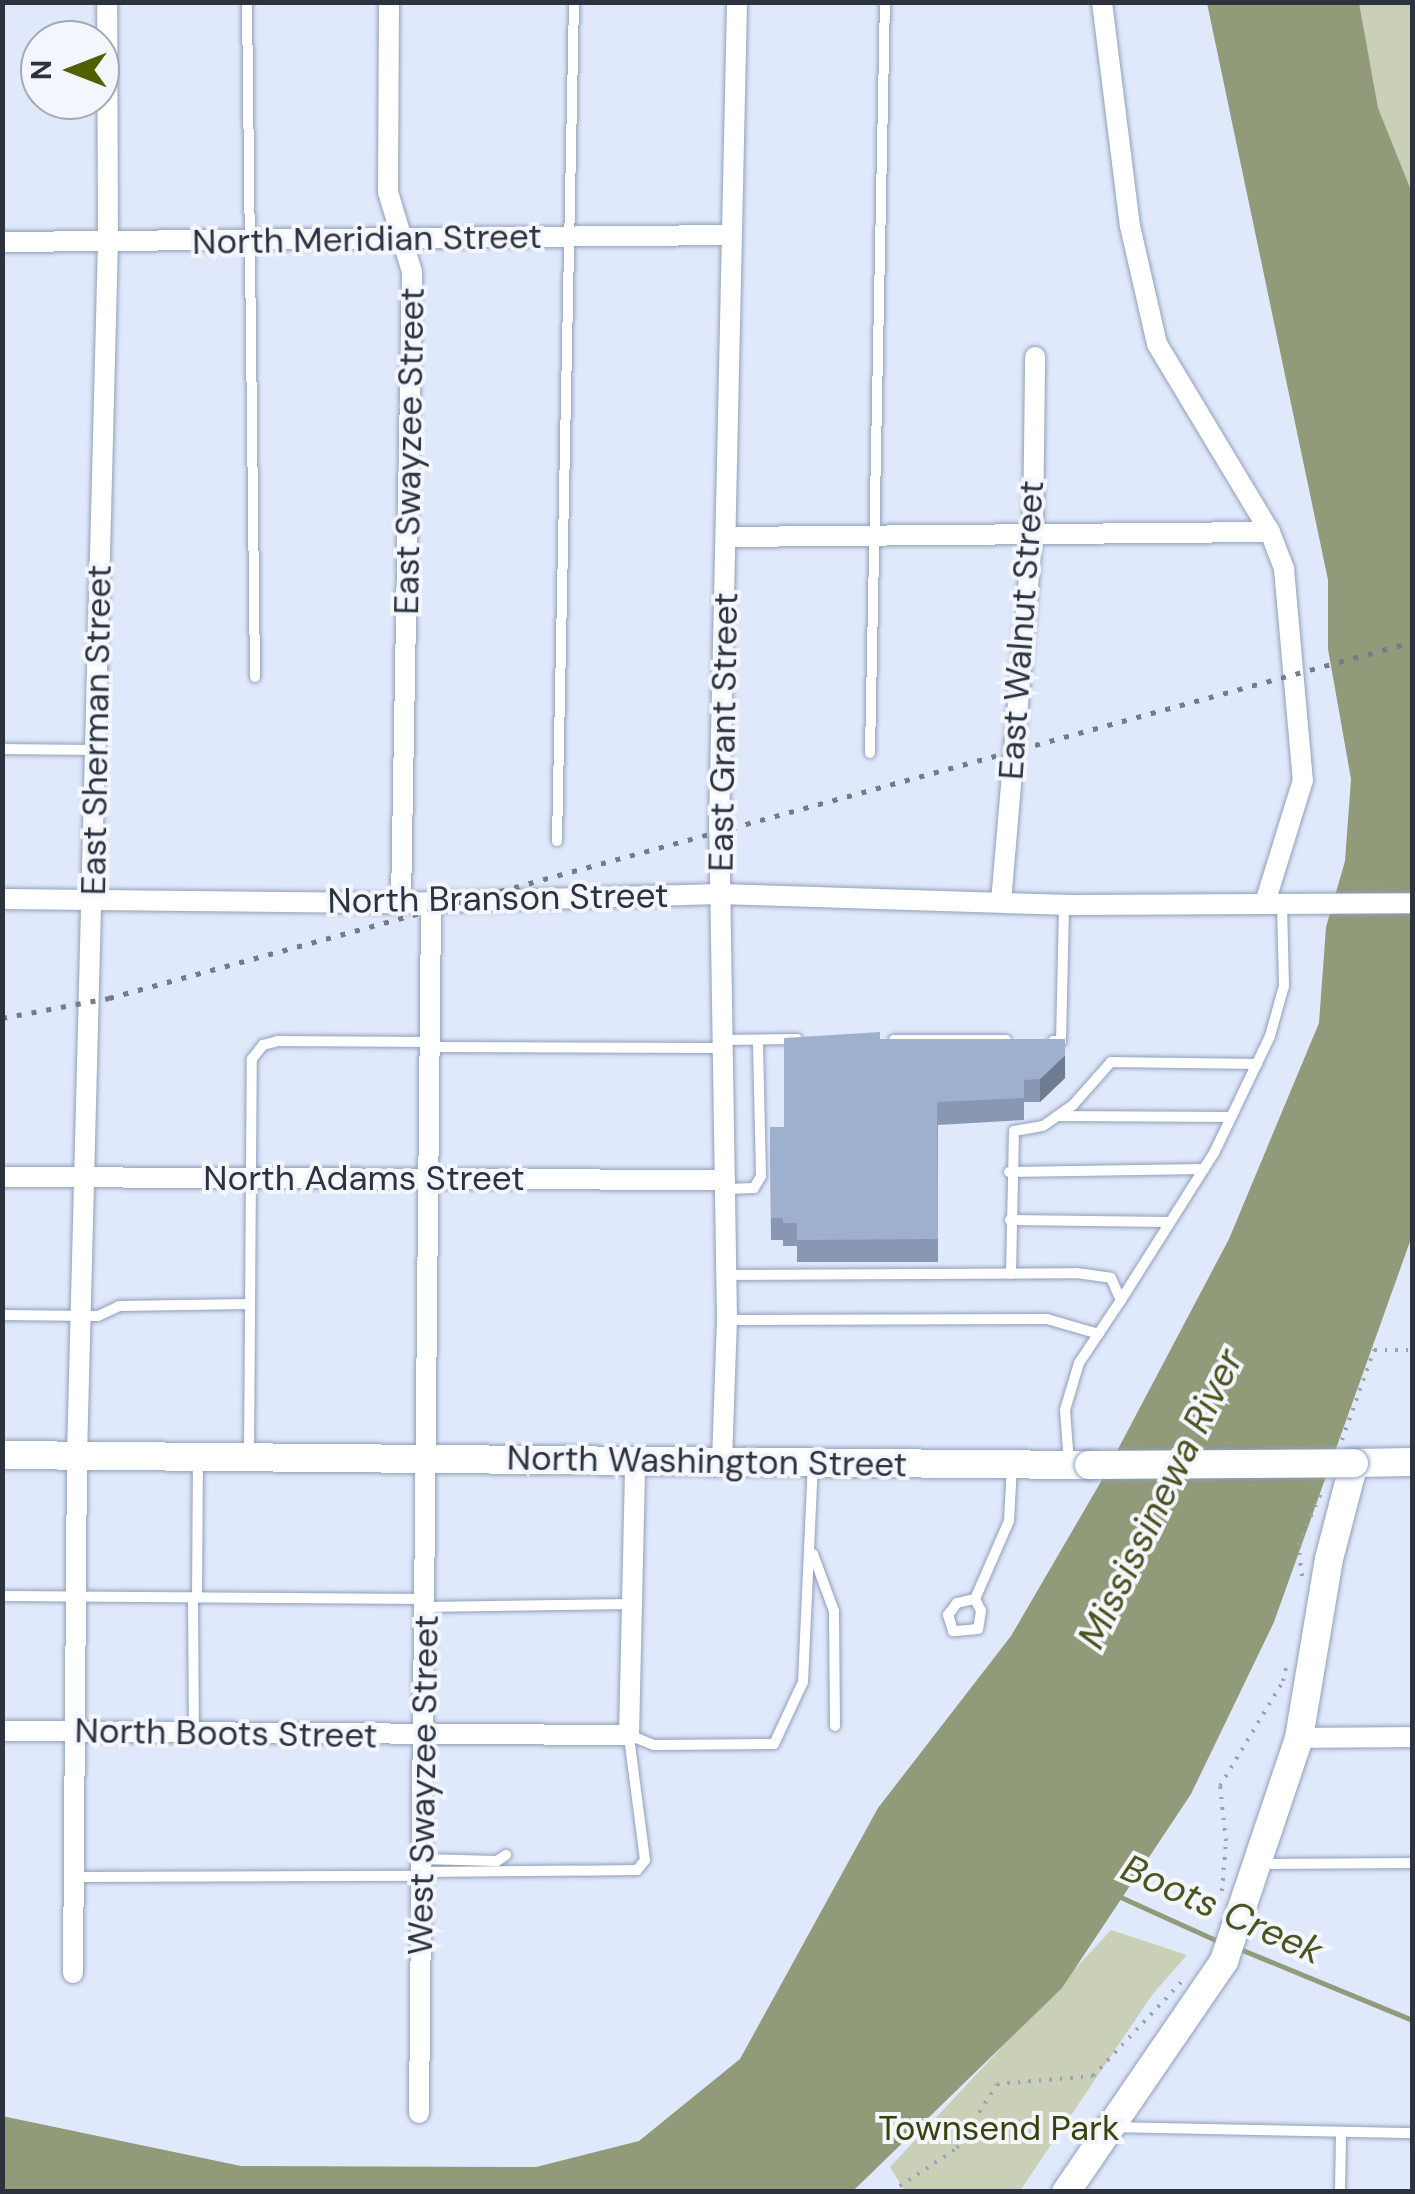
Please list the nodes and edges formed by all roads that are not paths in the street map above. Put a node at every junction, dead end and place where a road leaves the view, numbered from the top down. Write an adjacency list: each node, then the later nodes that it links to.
1 (107, 2): 13 (street, East Sherman Street)
2 (247, 2): 11 (lane)
3 (389, 2): 10 (street, East Swayzee Street)
4 (574, 2): 8 (lane)
5 (737, 2): 9 (street, East Grant Street)
6 (885, 2): 17 (lane)
7 (1102, 2): 16 (street)
8 (569, 236): 9 (street, North Meridian Street); 10 (street, North Meridian Street); 23 (lane)
9 (731, 236): 18 (street, East Grant Street)
10 (403, 238): 11 (street, North Meridian Street); 29 (street, East Swayzee Street)
11 (253, 240): 13 (street, North Meridian Street); 19 (lane)
12 (2, 242): 13 (street, North Meridian Street)
13 (108, 243): 21 (street, East Sherman Street)
14 (1035, 357): 15 (street, East Walnut Street)
15 (1033, 531): 16 (street); 17 (street); 28 (street, East Walnut Street)
16 (1270, 532): 31 (street)
17 (870, 534): 18 (street); 22 (lane)
18 (726, 537): 24 (street, East Grant Street)
19 (255, 676)
20 (2, 749): 21 (lane)
21 (95, 750): 26 (street, East Sherman Street)
22 (870, 754)
23 (557, 840)
24 (720, 894): 27 (street, North Branson Street); 28 (street, North Branson Street); 39 (street, East Grant Street)
25 (2, 899): 26 (street, North Branson Street)
26 (91, 900): 29 (street, North Branson Street); 46 (street, East Sherman Street)
27 (431, 902): 29 (street, North Branson Street); 38 (street)
28 (1001, 902): 32 (street, North Branson Street)
29 (401, 903)
30 (1412, 903): 31 (street, North Branson Street)
31 (1281, 904): 32 (street, North Branson Street); 40 (lane)
32 (1064, 905): 37 (lane)
33 (812, 1039): 34 (lane)
34 (758, 1040): 39 (lane); 49 (lane)
35 (885, 1040): 36 (lane)
36 (1025, 1040)
37 (1043, 1041)
38 (430, 1044): 39 (lane); 47 (lane); 48 (street)
39 (723, 1044): 49 (street, East Grant Street)
40 (1256, 1064): 41 (lane); 42 (lane)
41 (1058, 1116): 42 (lane); 44 (lane)
42 (1231, 1117): 43 (lane)
43 (1204, 1169): 44 (lane); 51 (lane)
44 (1009, 1172): 50 (lane)
45 (2, 1177): 46 (street, North Adams Street)
46 (84, 1178): 47 (street, North Adams Street); 57 (street, East Sherman Street)
47 (250, 1178): 48 (street, North Adams Street); 55 (lane)
48 (428, 1178): 49 (street, North Adams Street); 64 (street)
49 (725, 1184): 52 (street, East Grant Street)
50 (1010, 1220): 51 (lane); 53 (lane)
51 (1170, 1222): 54 (lane)
52 (724, 1274): 53 (lane); 58 (street, East Grant Street)
53 (1011, 1274): 54 (lane)
54 (1122, 1300): 59 (lane)
55 (248, 1304): 57 (lane); 63 (lane)
56 (2, 1315): 57 (lane)
57 (80, 1316): 61 (street, East Sherman Street)
58 (727, 1320): 59 (lane); 65 (street, East Grant Street)
59 (1099, 1334): 71 (lane)
60 (2, 1455): 61 (street, North Washington Street)
61 (76, 1457): 62 (street, North Washington Street); 74 (street, East Sherman Street)
62 (198, 1457): 63 (street, North Washington Street); 75 (lane)
63 (249, 1457): 64 (street, North Washington Street)
64 (427, 1457): 66 (street, North Washington Street); 77 (street, West Swayzee Street)
65 (722, 1461): 66 (street, North Washington Street); 67 (street, North Washington Street)
66 (635, 1462): 78 (street)
67 (812, 1462): 69 (street, North Washington Street); 72 (lane)
68 (1412, 1462): 70 (street, North Washington Street)
69 (1012, 1464): 71 (street, North Washington Street); 76 (lane)
70 (1340, 1464): 71 (street, North Washington Street, bridge); 86 (street)
71 (1079, 1465)
72 (812, 1548): 79 (lane); 83 (lane)
73 (2, 1596): 74 (lane)
74 (75, 1596): 75 (lane); 81 (street, East Sherman Street)
75 (195, 1596): 77 (lane); 82 (lane)
76 (975, 1599)
77 (425, 1603): 78 (lane); 84 (street, West Swayzee Street)
78 (632, 1604): 83 (street)
79 (835, 1726)
80 (2, 1731): 81 (street, North Boots Street)
81 (74, 1732): 82 (street, North Boots Street); 91 (street, East Sherman Street)
82 (194, 1732): 84 (street, North Boots Street)
83 (629, 1734): 84 (street, North Boots Street); 90 (lane)
84 (424, 1735): 90 (street, West Swayzee Street)
85 (1412, 1737): 86 (street)
86 (1299, 1738): 88 (street)
87 (506, 1855): 90 (lane)
88 (1260, 1864): 89 (lane); 94 (street)
89 (1412, 1864)
90 (422, 1869): 91 (lane); 93 (street, West Swayzee Street)
91 (74, 1877): 92 (street, East Sherman Street)
92 (73, 1973)
93 (419, 2113)
94 (1112, 2127): 95 (lane); 97 (street)
95 (1341, 2132): 96 (lane); 98 (lane)
96 (1412, 2133)
97 (1066, 2192)
98 (1340, 2192)

